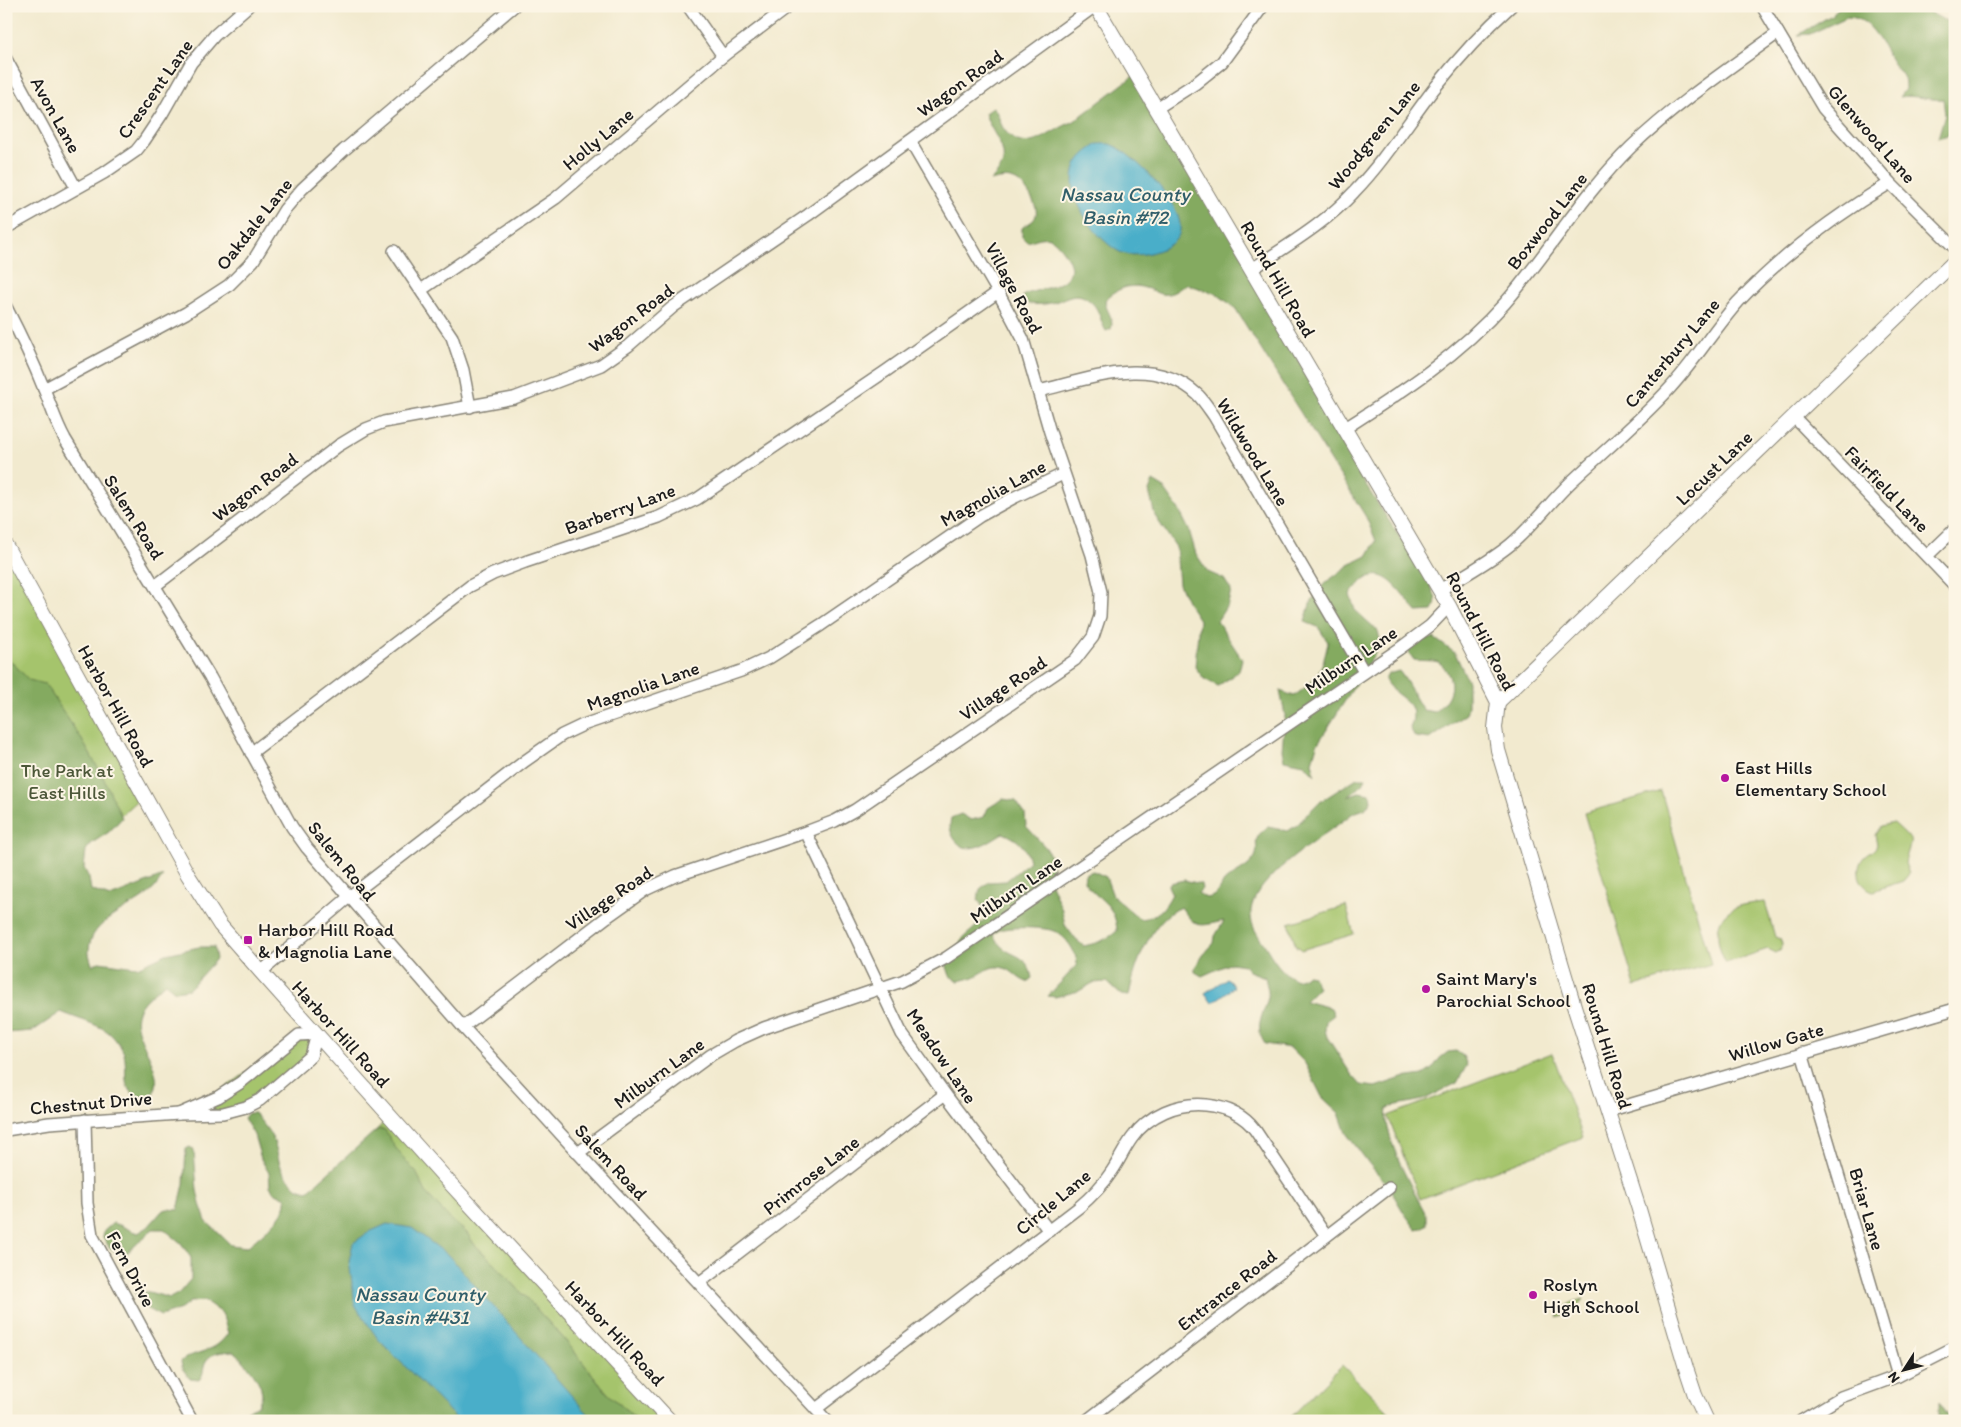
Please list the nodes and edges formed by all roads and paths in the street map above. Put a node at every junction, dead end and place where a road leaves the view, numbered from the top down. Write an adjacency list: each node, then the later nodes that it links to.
1 (248, 6): 15 (street, Crescent Lane)
2 (514, 6): 24 (street, Oakdale Lane)
3 (688, 6): 10 (street)
4 (789, 6): 10 (street, Holly Lane)
5 (1095, 6): 12 (street, Round Hill Road); 13 (street, Wagon Road)
6 (1263, 6): 12 (street)
7 (1511, 6): 20 (street, Woodgreen Lane)
8 (1762, 6): 9 (street, Glenwood Lane)
9 (1778, 33): 14 (street, Glenwood Lane); 28 (street, Boxwood Lane)
10 (723, 56): 21 (street, Holly Lane)
11 (6, 59): 15 (street, Avon Lane)
12 (1157, 108): 20 (street, Round Hill Road)
13 (910, 141): 22 (street, Village Road); 26 (street, Wagon Road)
14 (1890, 183): 17 (street, Glenwood Lane); 35 (street, Canterbury Lane)
15 (76, 188): 16 (street, Crescent Lane)
16 (6, 228)
17 (1955, 248)
18 (394, 251): 21 (street)
19 (1955, 261): 27 (street, Locust Lane)
20 (1251, 270): 28 (street, Round Hill Road)
21 (421, 290): 26 (street)
22 (998, 292): 25 (street, Village Road); 39 (street, Barberry Lane)
23 (6, 308): 24 (street, Salem Road)
24 (44, 389): 33 (street, Salem Road)
25 (1039, 391): 29 (street, Village Road); 37 (street, Wildwood Lane)
26 (470, 407): 33 (street, Wagon Road)
27 (1794, 417): 32 (street, Fairfield Lane); 38 (street, Locust Lane)
28 (1344, 429): 35 (street, Round Hill Road)
29 (1063, 474): 40 (street, Village Road); 41 (street, Magnolia Lane)
30 (1955, 529): 32 (street)
31 (6, 546): 42 (street, Harbor Hill Road)
32 (1927, 556): 34 (street, Fairfield Lane)
33 (155, 586): 39 (street, Salem Road)
34 (1955, 586)
35 (1440, 590): 36 (street, Round Hill Road)
36 (1449, 606): 37 (street, Milburn Lane); 38 (street, Round Hill Road)
37 (1364, 672): 43 (street, Milburn Lane)
38 (1498, 702): 49 (street, Round Hill Road)
39 (252, 753): 41 (street, Salem Road)
40 (806, 832): 43 (street, Meadow Lane); 45 (street, Village Road)
41 (349, 898): 42 (street, Magnolia Lane); 45 (street, Salem Road)
42 (261, 972): 46 (street, Harbor Hill Road)
43 (879, 988): 48 (street, Meadow Lane); 53 (street, Milburn Lane)
44 (1955, 1009): 47 (street, Willow Gate)
45 (463, 1027): 53 (street, Salem Road)
46 (317, 1034): 50 (street, Chestnut Drive); 50 (street, Chestnut Drive); 62 (street, Harbor Hill Road)
47 (1802, 1053): 49 (street, Willow Gate); 59 (street, Briar Lane)
48 (945, 1094): 55 (street, Meadow Lane); 57 (street, Primrose Lane)
49 (1608, 1110): 65 (street, Round Hill Road)
50 (179, 1114): 51 (street, Chestnut Drive)
51 (85, 1120): 52 (street, Chestnut Drive); 61 (street, Fern Drive)
52 (6, 1130)
53 (578, 1153): 57 (street, Salem Road)
54 (1389, 1188): 56 (street, Entrance Road)
55 (1048, 1231): 56 (street, Circle Lane); 60 (street, Circle Lane)
56 (1326, 1236): 64 (street, Entrance Road)
57 (699, 1283): 60 (street, Salem Road)
58 (1955, 1348): 59 (street)
59 (1898, 1376): 66 (street)
60 (816, 1409): 63 (street, Salem Road)
61 (192, 1421)
62 (670, 1421)
63 (827, 1421)
64 (1086, 1421)
65 (1708, 1421)
66 (1801, 1421)

